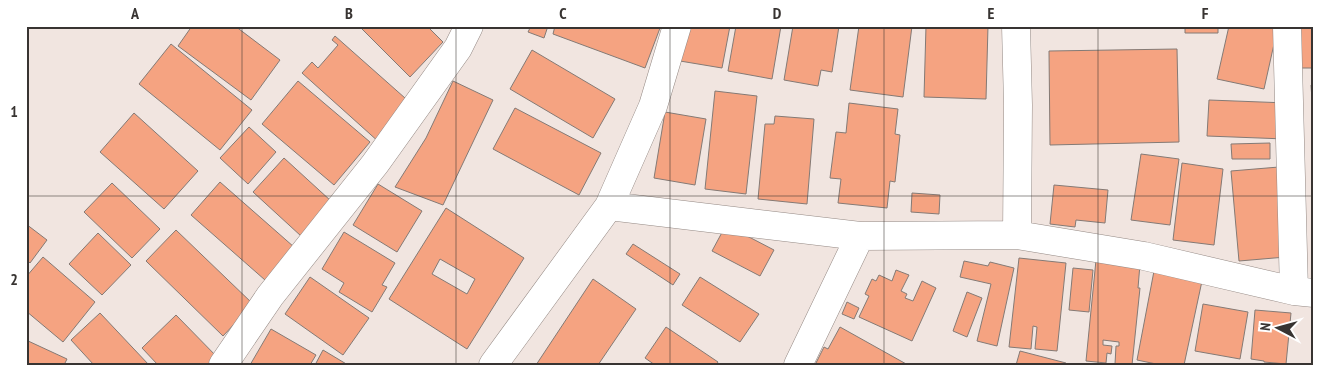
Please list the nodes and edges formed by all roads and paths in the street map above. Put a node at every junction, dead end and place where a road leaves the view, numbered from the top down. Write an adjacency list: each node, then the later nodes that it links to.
1 (470, 26): 9 (street)
2 (677, 26): 5 (street)
3 (1016, 26): 6 (street)
4 (1288, 26): 8 (street)
5 (609, 206): 7 (street); 10 (street)
6 (1017, 235): 7 (street); 8 (street)
7 (860, 236): 11 (street)
8 (1304, 292)
9 (223, 365)
10 (493, 365)
11 (798, 365)

